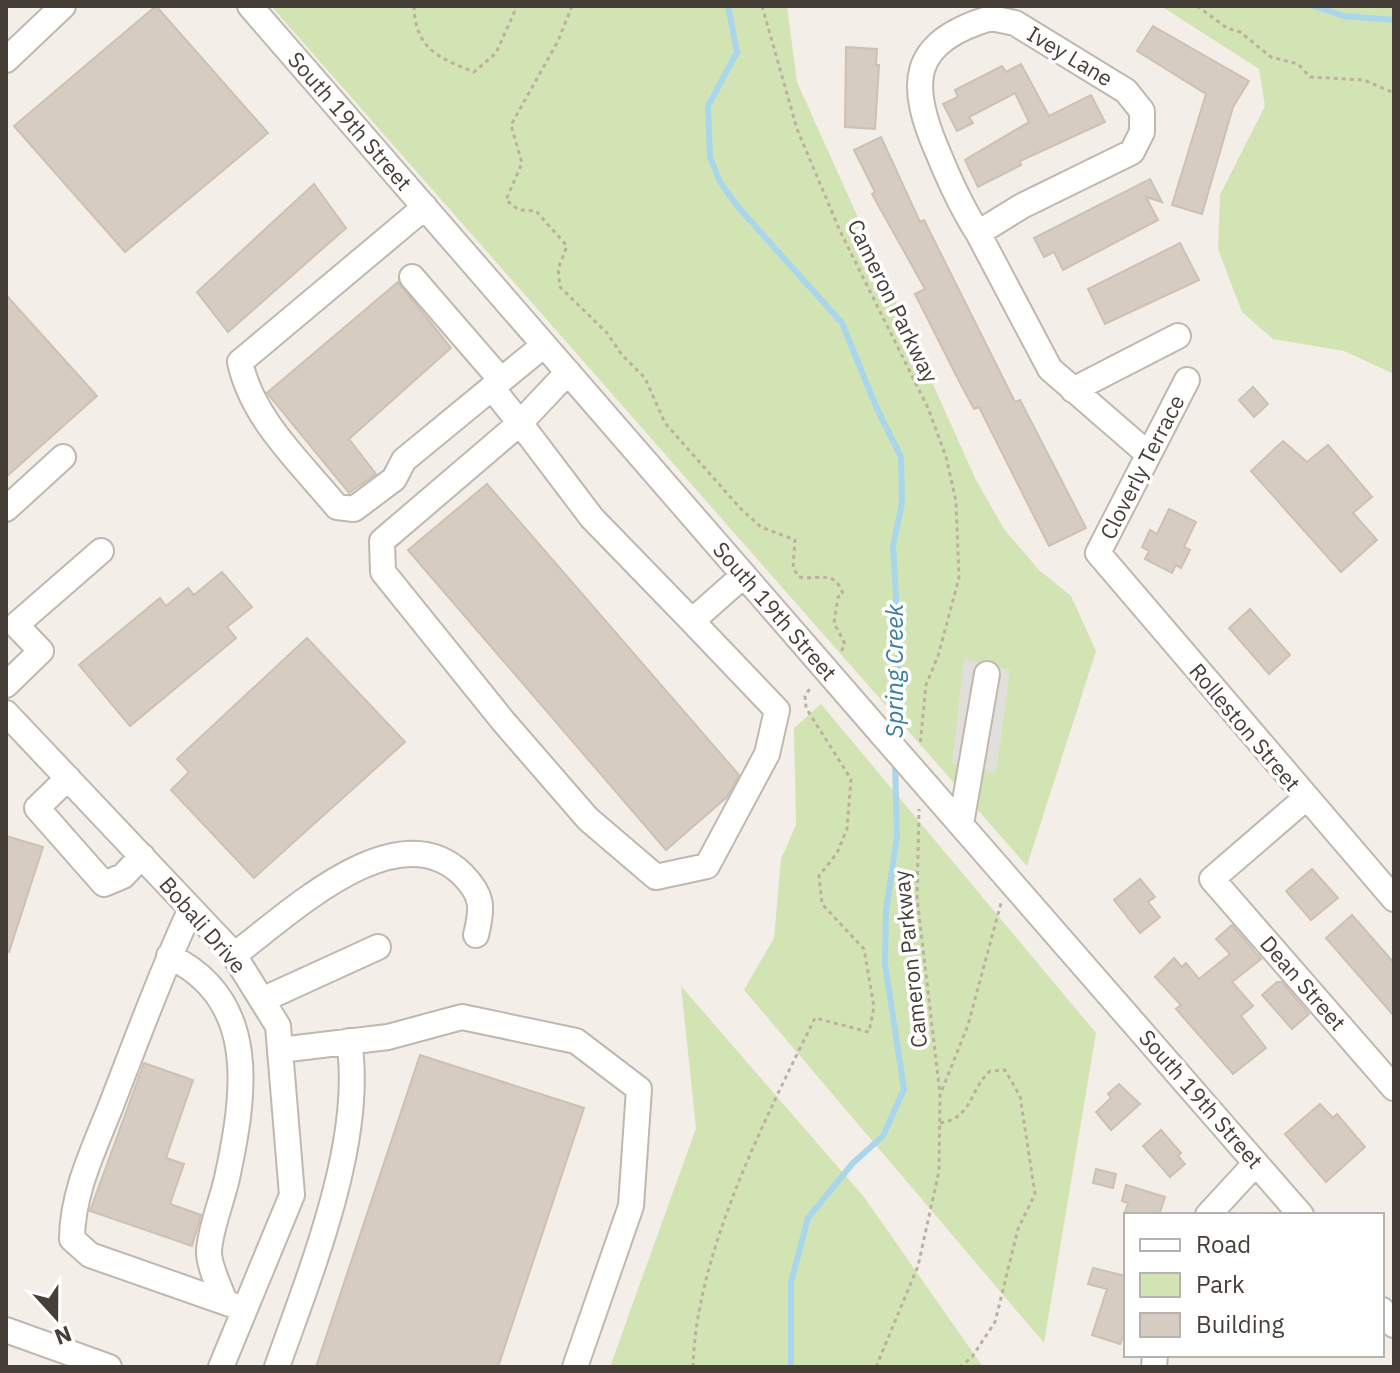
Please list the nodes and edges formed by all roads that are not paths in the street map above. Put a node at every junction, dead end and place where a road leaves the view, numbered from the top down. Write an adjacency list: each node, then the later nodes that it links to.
1 (63, 6): 3 (street)
2 (250, 6): 4 (street, South 19th Street)
3 (6, 60)
4 (425, 207): 8 (street, South 19th Street); 11 (street)
5 (978, 233): 5 (street, Ivey Lane); 12 (street, Ivey Lane)
6 (412, 277): 11 (street)
7 (1178, 336): 12 (street)
8 (544, 345): 9 (street, South 19th Street); 11 (street)
9 (568, 372): 13 (street); 19 (street, South 19th Street)
10 (1187, 380): 14 (street, Cloverly Terrace)
11 (497, 384): 13 (street)
12 (1073, 390): 14 (street, Ivey Lane)
13 (520, 423): 20 (street); 20 (street)
14 (1148, 454): 18 (street, Cloverly Terrace)
15 (63, 457): 16 (street)
16 (6, 509)
17 (101, 551): 22 (street)
18 (1098, 553): 25 (street, Rolleston Street)
19 (744, 575): 20 (street); 26 (street, South 19th Street, bridge)
20 (692, 621)
21 (987, 674): 26 (street)
22 (6, 685)
23 (6, 713): 24 (street, Bobali Drive)
24 (68, 778): 27 (street, Bobali Drive); 27 (street)
25 (1306, 798): 28 (street, Rolleston Street); 37 (street, Dean Street)
26 (961, 824): 38 (street, South 19th Street)
27 (142, 856): 29 (street, Bobali Drive)
28 (1394, 899)
29 (191, 909): 32 (street, Bobali Drive); 33 (street)
30 (476, 935): 32 (street)
31 (378, 947): 34 (street)
32 (234, 955): 34 (street, Bobali Drive)
33 (169, 956): 41 (street); 41 (street)
34 (262, 1000): 36 (street, Bobali Drive)
35 (349, 1041): 36 (street); 45 (street); 46 (street)
36 (280, 1050): 41 (street, Bobali Drive)
37 (1394, 1088)
38 (1256, 1163): 39 (street); 40 (street, South 19th Street)
39 (1210, 1213)
40 (1299, 1213)
41 (235, 1306): 44 (street, Bobali Drive)
42 (6, 1330): 43 (street)
43 (109, 1367)
44 (221, 1367)
45 (277, 1367)
46 (575, 1367)

